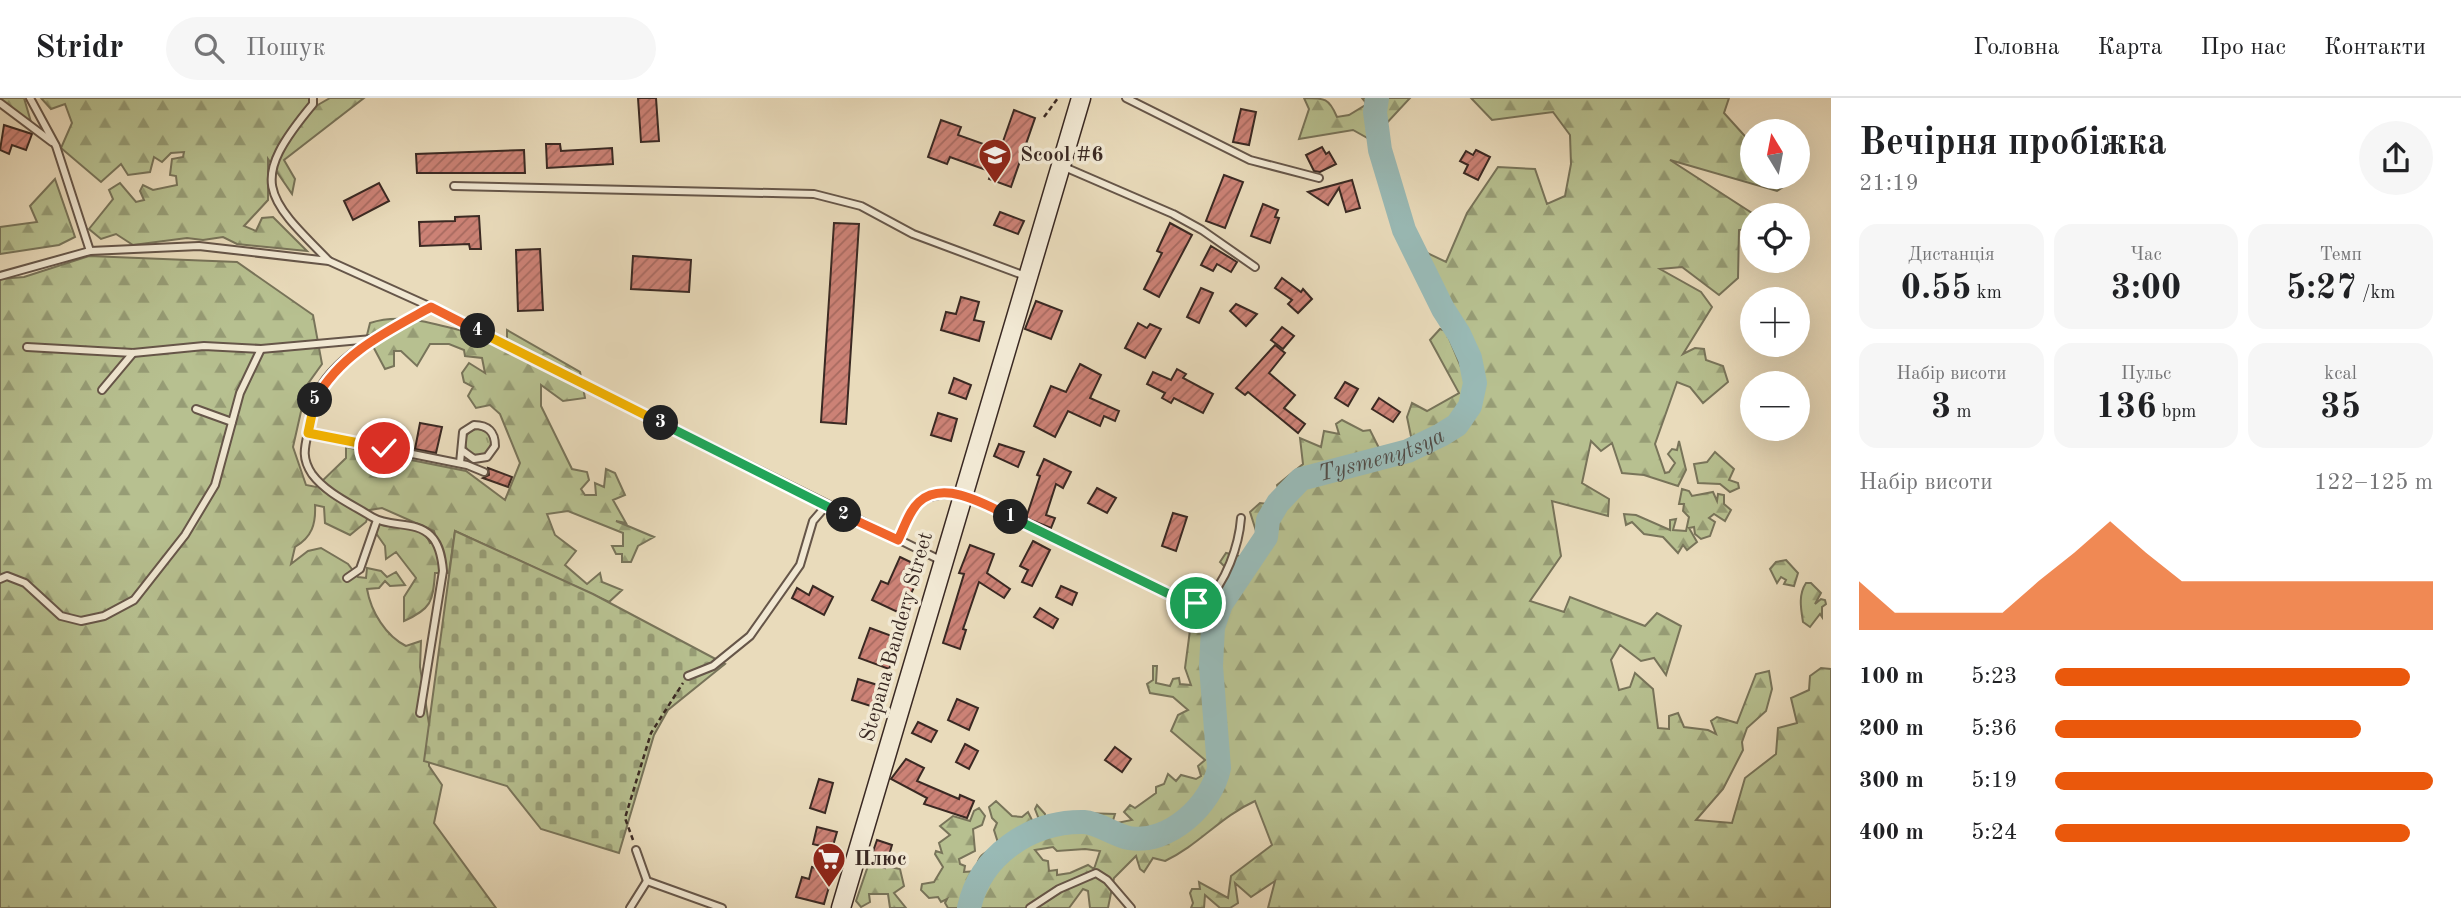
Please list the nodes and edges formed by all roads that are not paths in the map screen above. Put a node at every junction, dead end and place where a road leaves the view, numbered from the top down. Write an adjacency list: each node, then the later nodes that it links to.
1 (30, 98): 6 (lane)
2 (313, 98): 11 (lane)
3 (1081, 98): 7 (main road, Stepana Bandery Street)
4 (1126, 98): 8 (lane)
5 (0, 103): 6 (lane)
6 (56, 146): 10 (lane)
7 (1061, 165): 12 (lane); 14 (main road, Stepana Bandery Street)
8 (1319, 178)
9 (454, 186): 14 (lane)
10 (90, 251): 11 (lane); 13 (lane)
11 (329, 261): 15 (lane)
12 (1255, 267)
13 (0, 276)
14 (1028, 277): 27 (main road, Stepana Bandery Street)
15 (431, 307): 16 (lane); 28 (lane)
16 (374, 339): 18 (lane); 23 (lane)
17 (27, 346): 19 (lane)
18 (261, 349): 19 (lane); 22 (lane)
19 (133, 353): 20 (lane)
20 (102, 390)
21 (196, 409): 22 (lane)
22 (232, 422): 34 (lane)
23 (308, 433): 25 (lane); 30 (lane)
24 (463, 451): 24 (lane); 25 (lane)
25 (460, 463): 26 (lane)
26 (484, 472)
27 (962, 493): 29 (lane); 31 (lane); 32 (main road, Stepana Bandery Street)
28 (826, 506): 31 (lane); 35 (lane)
29 (1241, 518)
30 (377, 520): 33 (lane); 36 (lane)
31 (898, 540): 32 (lane)
32 (943, 562): 42 (main road, Stepana Bandery Street)
33 (347, 578)
34 (0, 579)
35 (688, 676)
36 (420, 712)
37 (636, 850): 38 (lane)
38 (647, 881): 40 (lane); 41 (lane)
39 (1030, 907): 43 (lane)
40 (630, 908)
41 (722, 908)
42 (841, 908)
43 (1130, 908)

